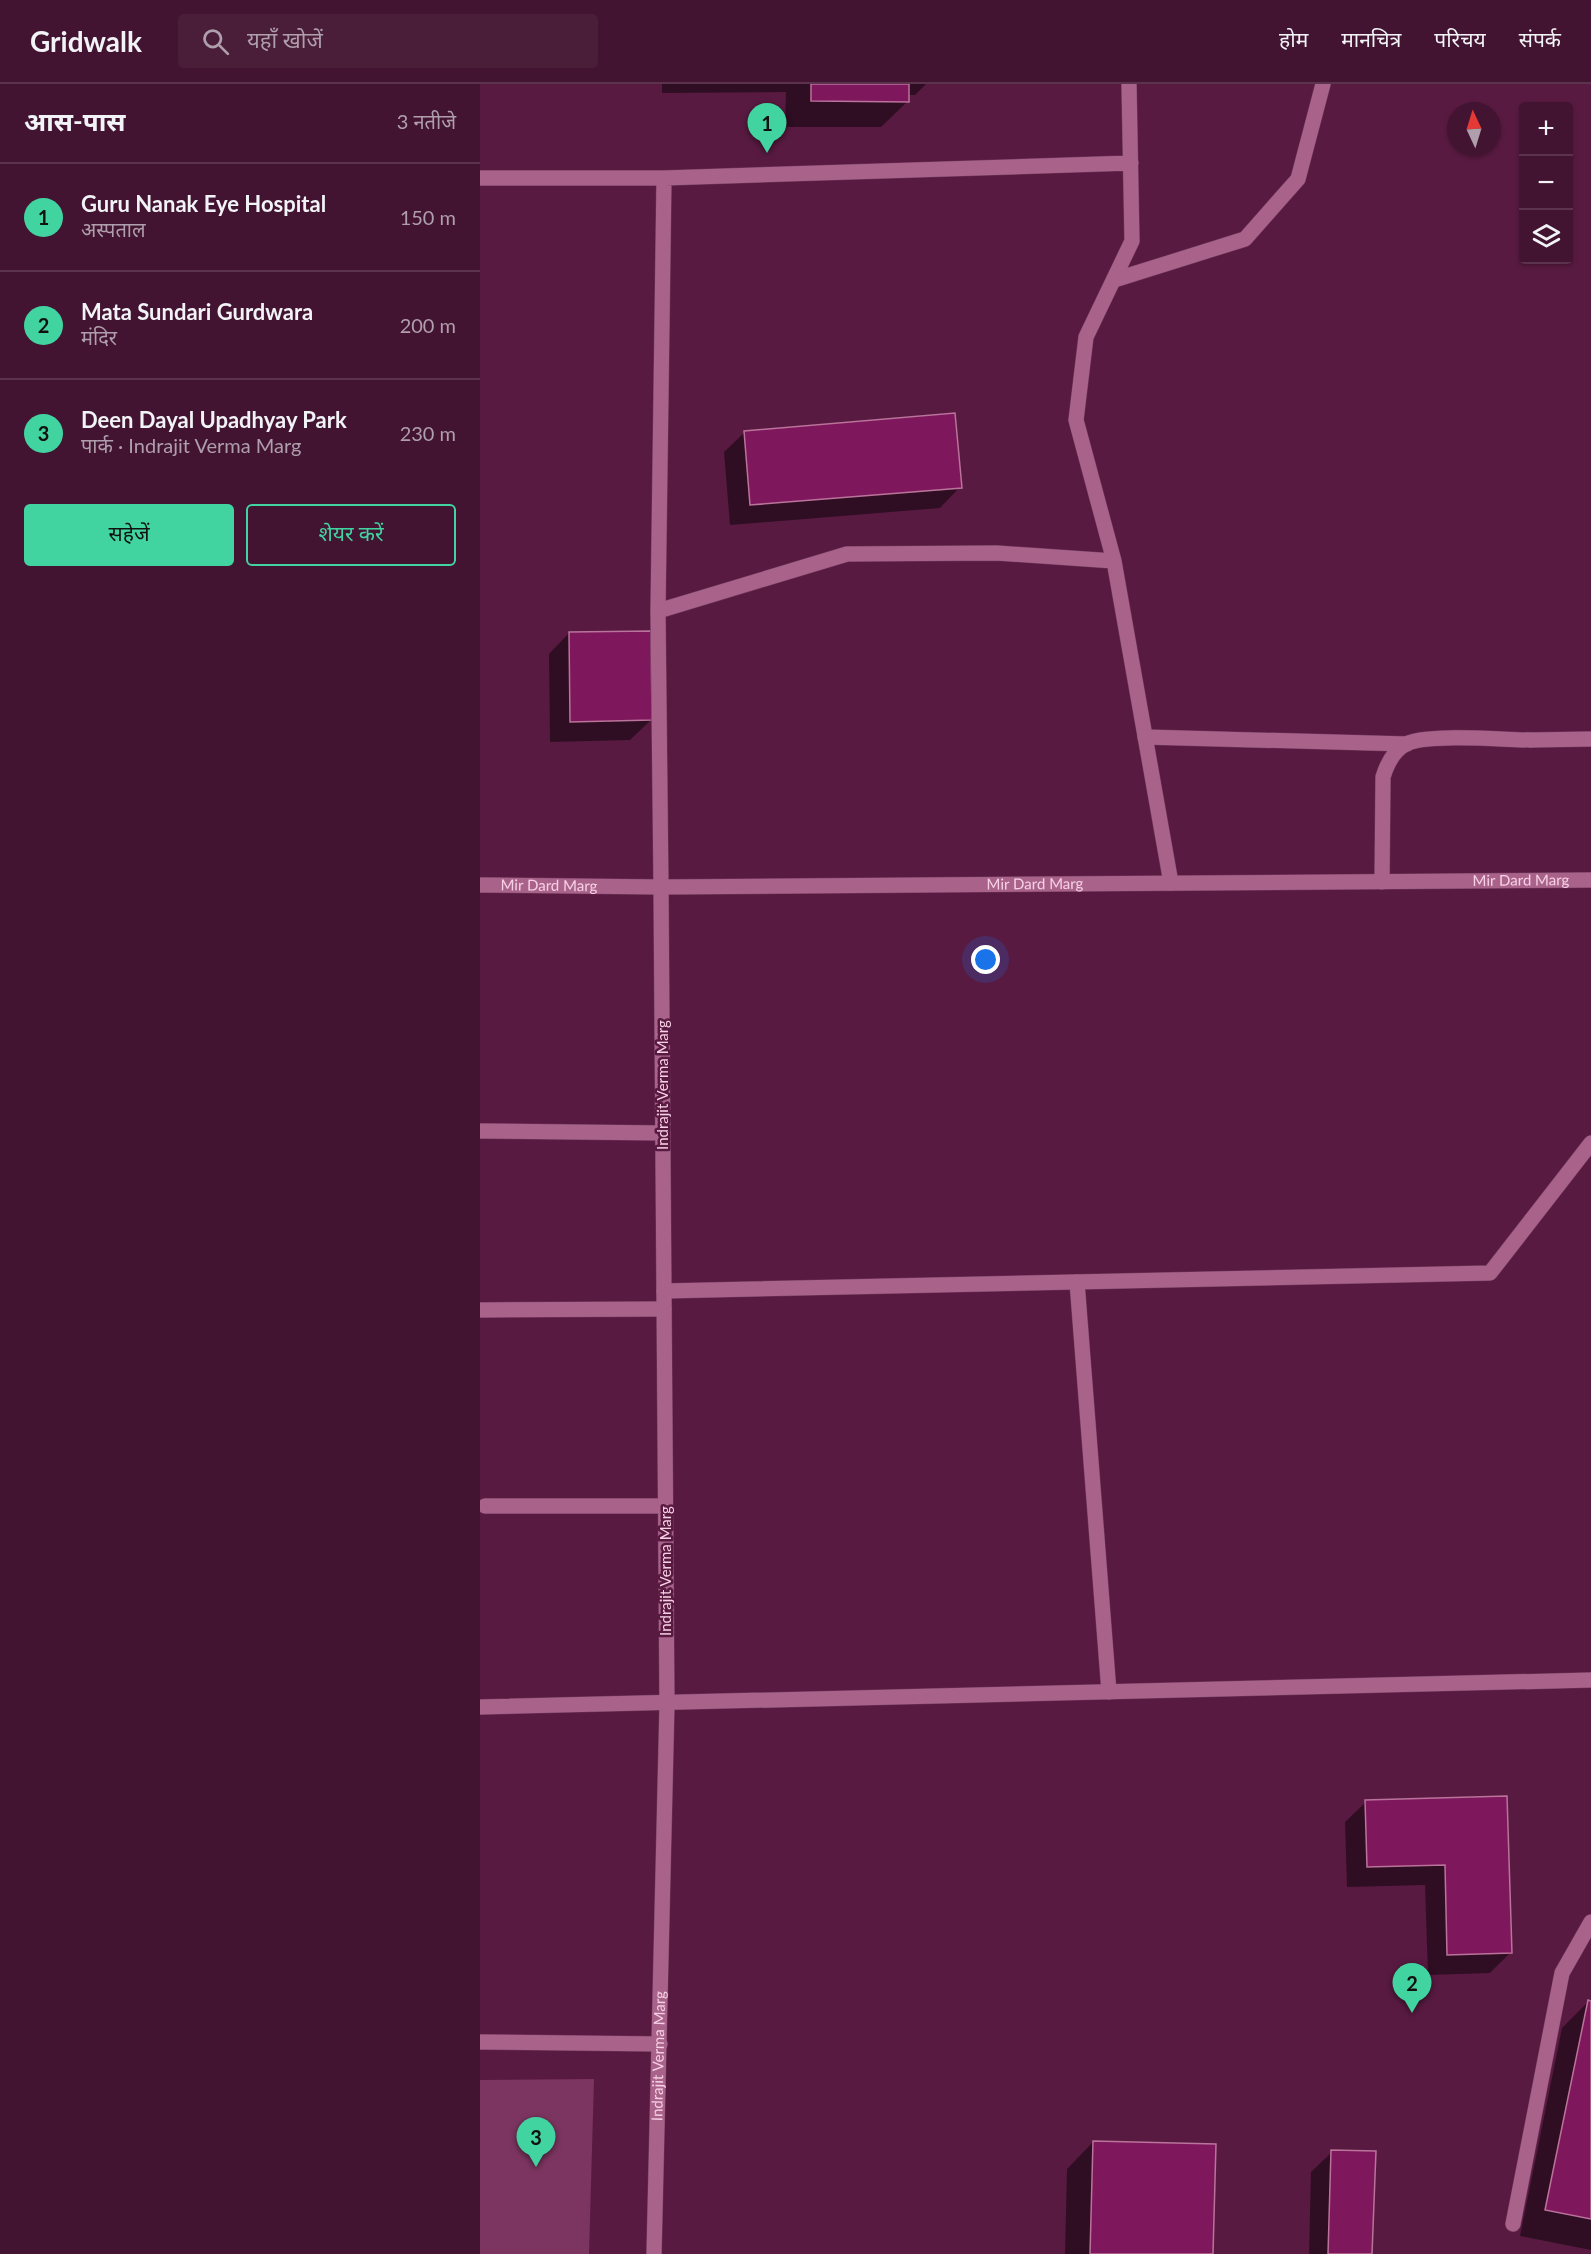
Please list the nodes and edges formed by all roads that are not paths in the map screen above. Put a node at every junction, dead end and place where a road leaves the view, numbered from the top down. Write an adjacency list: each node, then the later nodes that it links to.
1 (1129, 84): 3 (street)
2 (1323, 84): 6 (street)
3 (1131, 163): 5 (street); 6 (street)
4 (480, 178): 5 (street)
5 (664, 178): 8 (street, Indrajit Verma Marg)
6 (1113, 280): 7 (street)
7 (1114, 561): 8 (street); 9 (street)
8 (657, 611): 16 (street, Indrajit Verma Marg)
9 (1145, 737): 11 (street); 14 (street)
10 (1591, 739): 11 (street)
11 (1407, 744): 13 (street)
12 (1591, 880): 13 (street, Mir Dard Marg)
13 (1382, 882): 14 (street, Mir Dard Marg)
14 (1171, 883): 16 (street, Mir Dard Marg)
15 (480, 885): 16 (street, Mir Dard Marg)
16 (661, 887): 18 (street, Indrajit Verma Marg)
17 (480, 1131): 18 (street)
18 (663, 1133): 21 (street, Indrajit Verma Marg)
19 (1591, 1143): 20 (street)
20 (1077, 1282): 21 (street); 27 (street)
21 (664, 1291): 22 (street, Indrajit Verma Marg)
22 (664, 1309): 23 (street); 25 (street, Indrajit Verma Marg)
23 (480, 1310)
24 (486, 1506): 25 (street)
25 (665, 1506): 28 (street, Indrajit Verma Marg)
26 (1591, 1680): 27 (street)
27 (1108, 1692): 28 (street)
28 (667, 1704): 29 (street); 32 (street, Indrajit Verma Marg)
29 (480, 1707)
30 (1591, 1922): 33 (street)
31 (480, 2042): 32 (street)
32 (660, 2044): 34 (street, Indrajit Verma Marg)
33 (1513, 2224)
34 (654, 2254)

